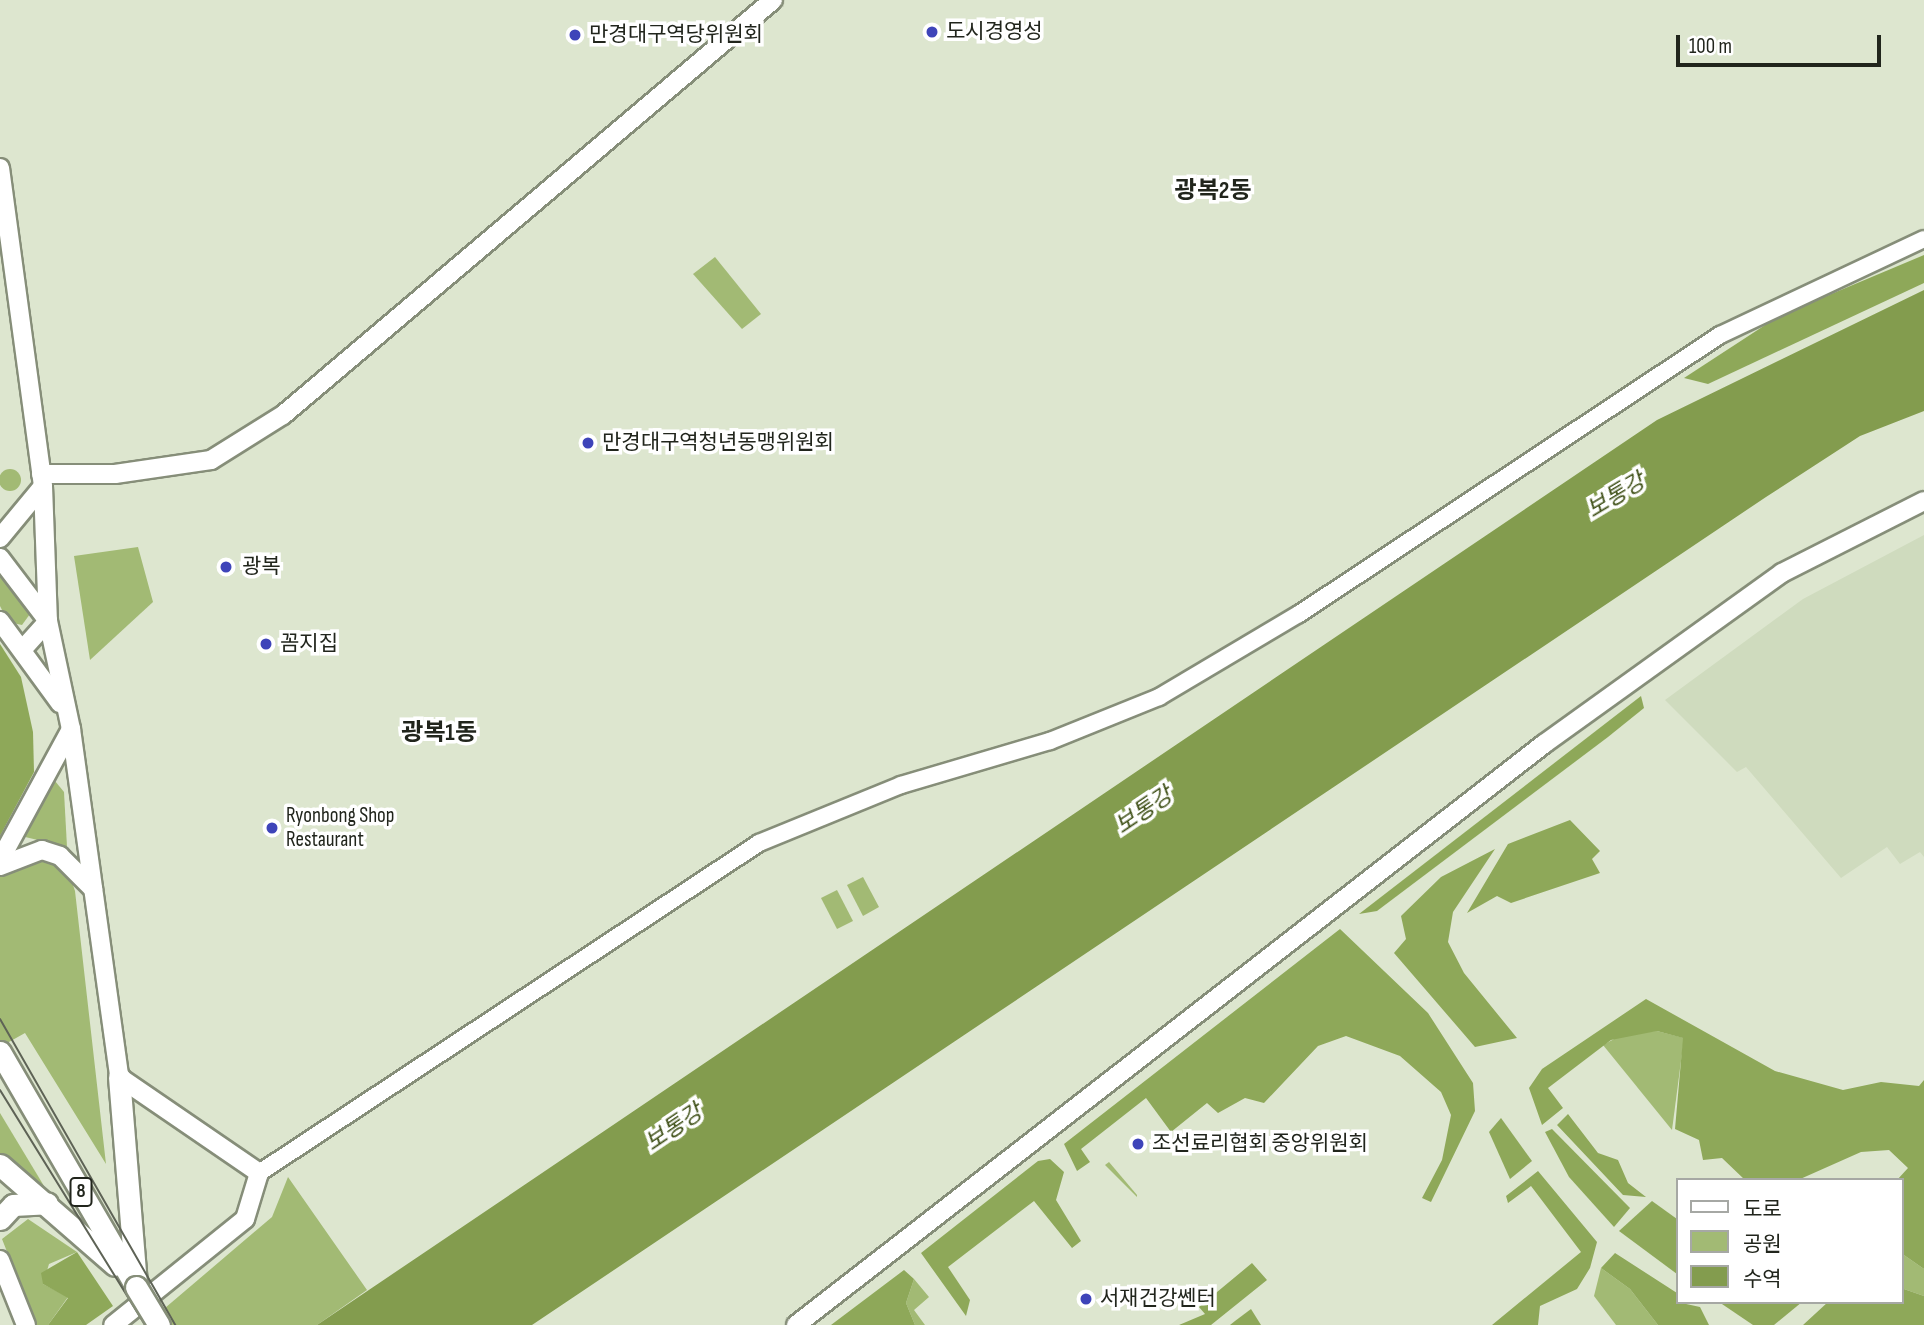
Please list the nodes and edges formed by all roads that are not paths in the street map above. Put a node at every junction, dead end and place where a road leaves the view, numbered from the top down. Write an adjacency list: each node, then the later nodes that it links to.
1 (773, 0): 4 (main road)
2 (0, 168): 4 (main road)
3 (1924, 239): 18 (street)
4 (42, 480): 6 (main road); 9 (main road)
5 (1924, 501): 26 (main road)
6 (0, 538)
7 (0, 558): 9 (main road)
8 (0, 621): 10 (main road)
9 (48, 621): 10 (main road); 11 (main road)
10 (22, 650): 11 (main road)
11 (63, 708): 12 (main road)
12 (71, 729): 13 (main road); 14 (main road)
13 (0, 863): 14 (main road)
14 (93, 890): 16 (main road)
15 (0, 1052): 22 (highway, 8)
16 (118, 1077): 18 (main road); 22 (highway)
17 (0, 1165): 19 (highway)
18 (259, 1173): 24 (main road)
19 (47, 1203): 20 (highway); 22 (highway)
20 (0, 1219)
21 (0, 1260): 23 (main road)
22 (136, 1287): 25 (highway, 8, bridge)
23 (26, 1325)
24 (113, 1325)
25 (159, 1325)
26 (796, 1325)

